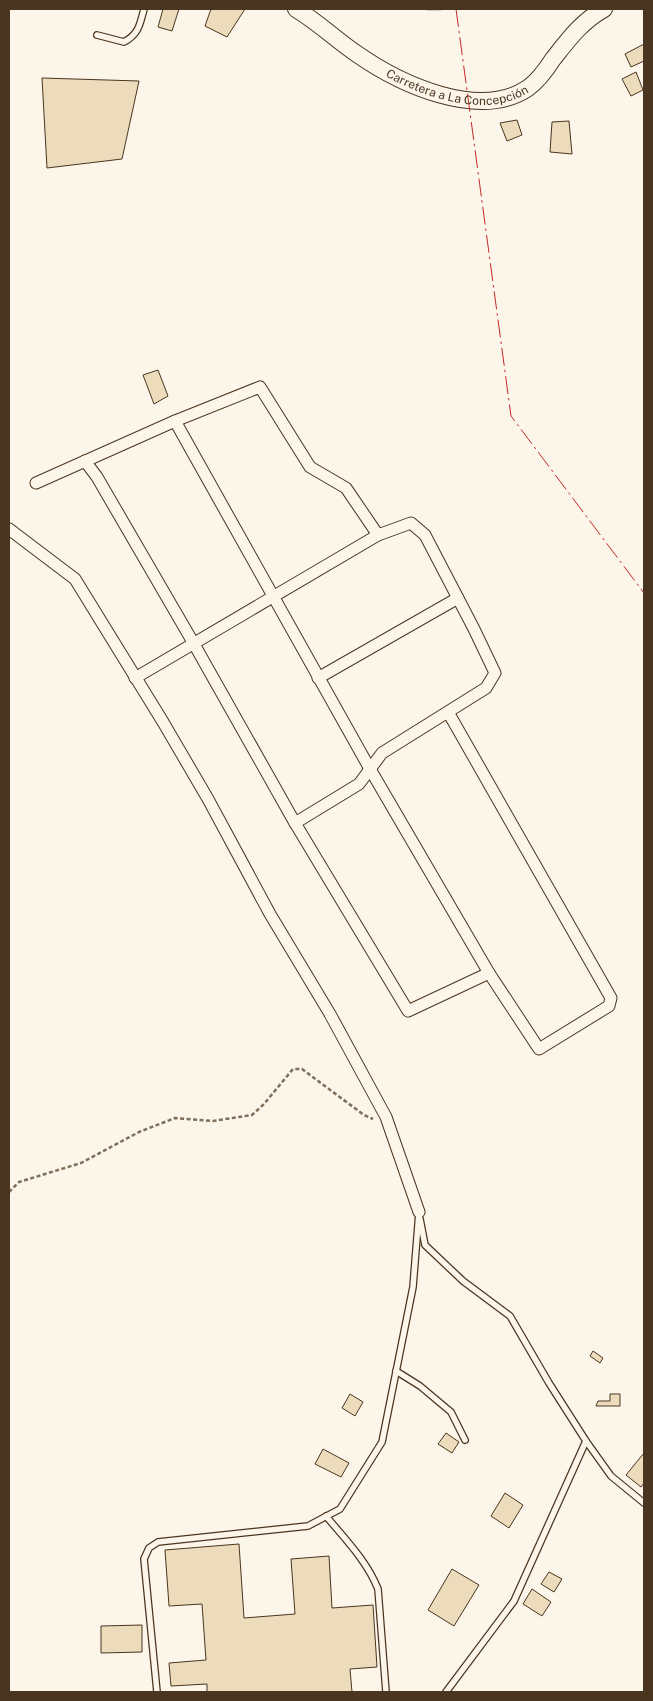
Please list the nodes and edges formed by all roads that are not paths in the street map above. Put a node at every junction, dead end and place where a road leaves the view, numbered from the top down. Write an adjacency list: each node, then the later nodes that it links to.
1 (144, 9): 4 (lane)
2 (296, 9): 3 (main road, Carretera a La Concepción)
3 (604, 9)
4 (97, 35)
5 (175, 421): 6 (street); 9 (street); 10 (street)
6 (85, 461): 7 (street); 12 (street)
7 (36, 482)
8 (9, 529): 13 (street)
9 (378, 535): 10 (street); 11 (street)
10 (274, 598): 12 (street); 14 (street)
11 (458, 598): 14 (street); 15 (street)
12 (194, 644): 13 (street); 17 (street)
13 (135, 678): 19 (street)
14 (318, 678): 16 (street)
15 (448, 712): 16 (street); 18 (street)
16 (370, 769): 17 (street); 18 (street)
17 (295, 822): 18 (street)
18 (489, 973)
19 (418, 1212): 20 (lane); 22 (lane)
20 (396, 1371): 21 (lane); 24 (lane)
21 (465, 1440)
22 (586, 1441): 23 (lane); 27 (lane)
23 (644, 1504)
24 (326, 1516): 25 (lane); 26 (lane)
25 (157, 1692)
26 (386, 1692)
27 (446, 1692)

